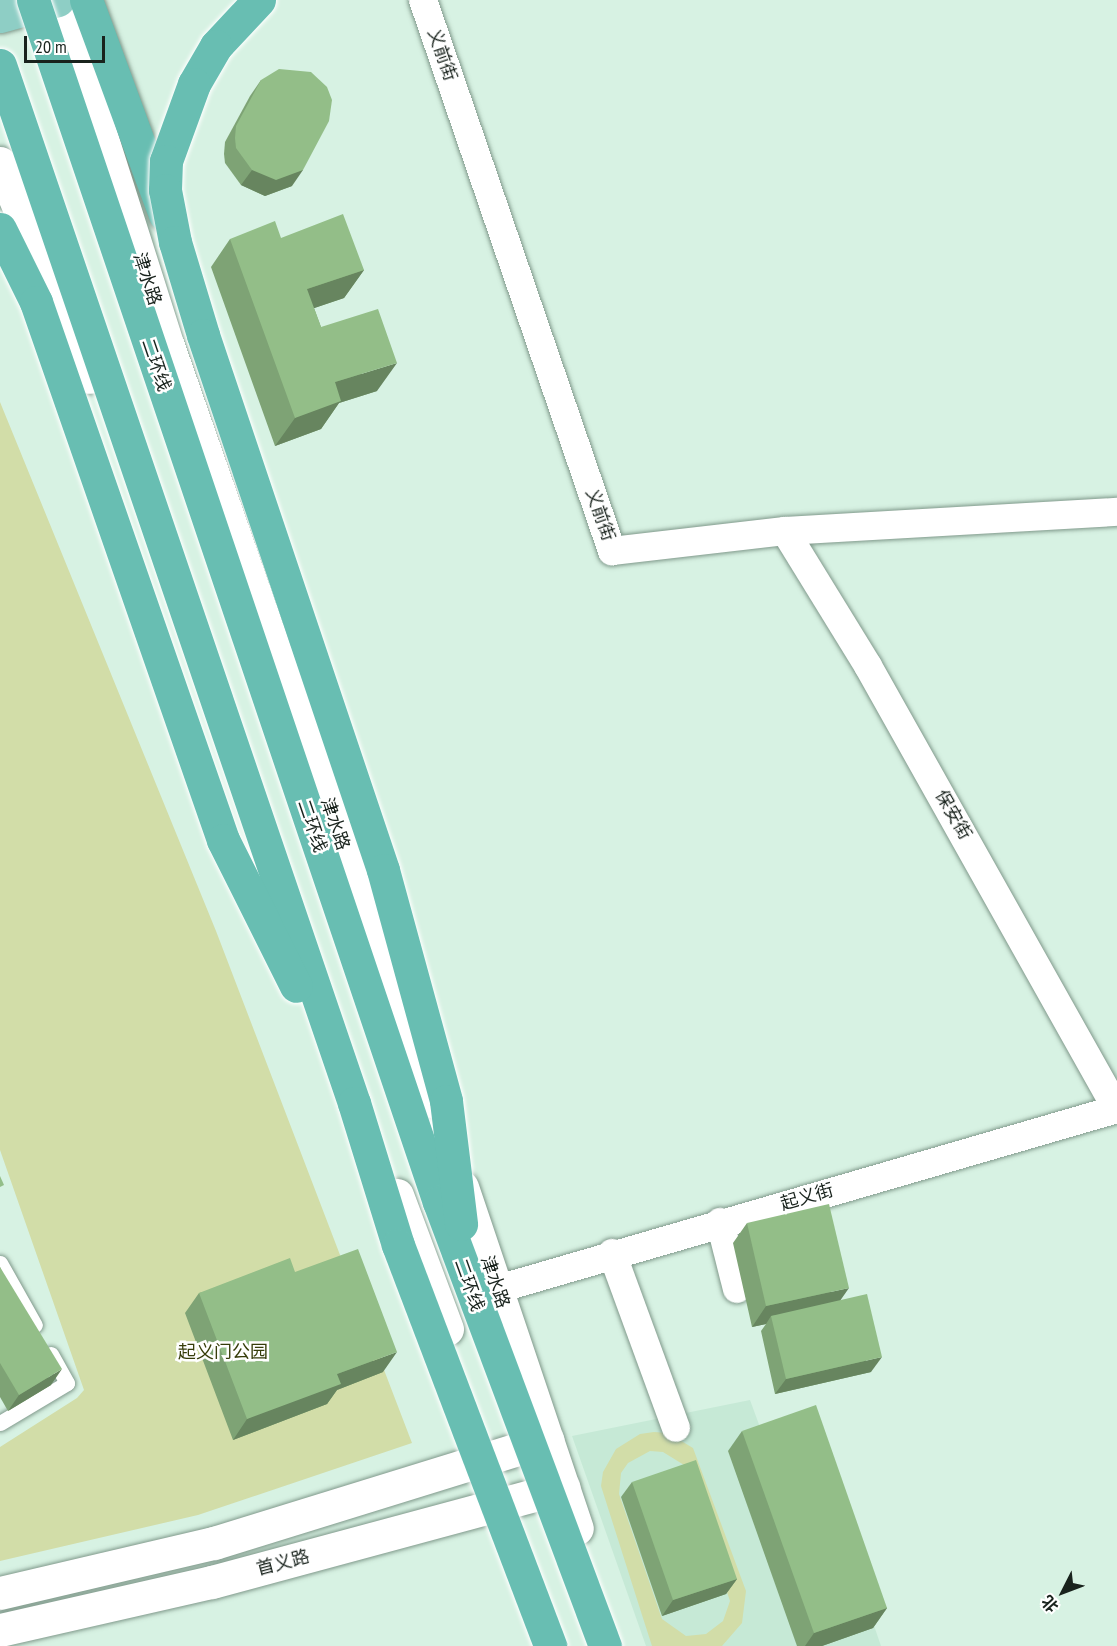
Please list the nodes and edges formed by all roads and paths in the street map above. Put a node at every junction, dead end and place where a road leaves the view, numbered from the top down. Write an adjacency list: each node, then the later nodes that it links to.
1 (33, 0): 21 (highway, 二环线, bridge)
2 (58, 0): 6 (main road); 21 (main road, 津水路)
3 (86, 0): 10 (highway, bridge)
4 (259, 0): 10 (highway, bridge)
5 (423, 0): 14 (street, 义前街)
6 (0, 16)
7 (0, 65): 16 (highway, bridge)
8 (0, 163): 12 (main road)
9 (0, 229): 16 (highway, bridge)
10 (175, 242): 21 (highway, bridge)
11 (0, 254): 12 (main road)
12 (75, 334): 26 (main road)
13 (1117, 512): 14 (street, 义前街)
14 (785, 531): 15 (street, 保安街)
15 (1117, 1099)
16 (354, 1103): 31 (highway, bridge)
17 (1117, 1109): 18 (street, 起义街)
18 (720, 1222): 19 (street, 起义街); 22 (street)
19 (612, 1253): 21 (street, 起义街); 24 (street)
20 (0, 1263): 23 (lane)
21 (483, 1286): 25 (main road, 津水路); 33 (highway, 二环线, bridge)
22 (737, 1289)
23 (0, 1423)
24 (676, 1428)
25 (547, 1440): 26 (main road); 27 (main road, 津水路)
26 (494, 1454): 28 (main road); 29 (main road)
27 (563, 1487): 28 (main road, 首义路); 34 (main road, 津水路)
28 (511, 1502): 30 (main road, 首义路); 32 (main road)
29 (0, 1593)
30 (0, 1630)
31 (550, 1646)
32 (561, 1646)
33 (604, 1646)
34 (616, 1646)

